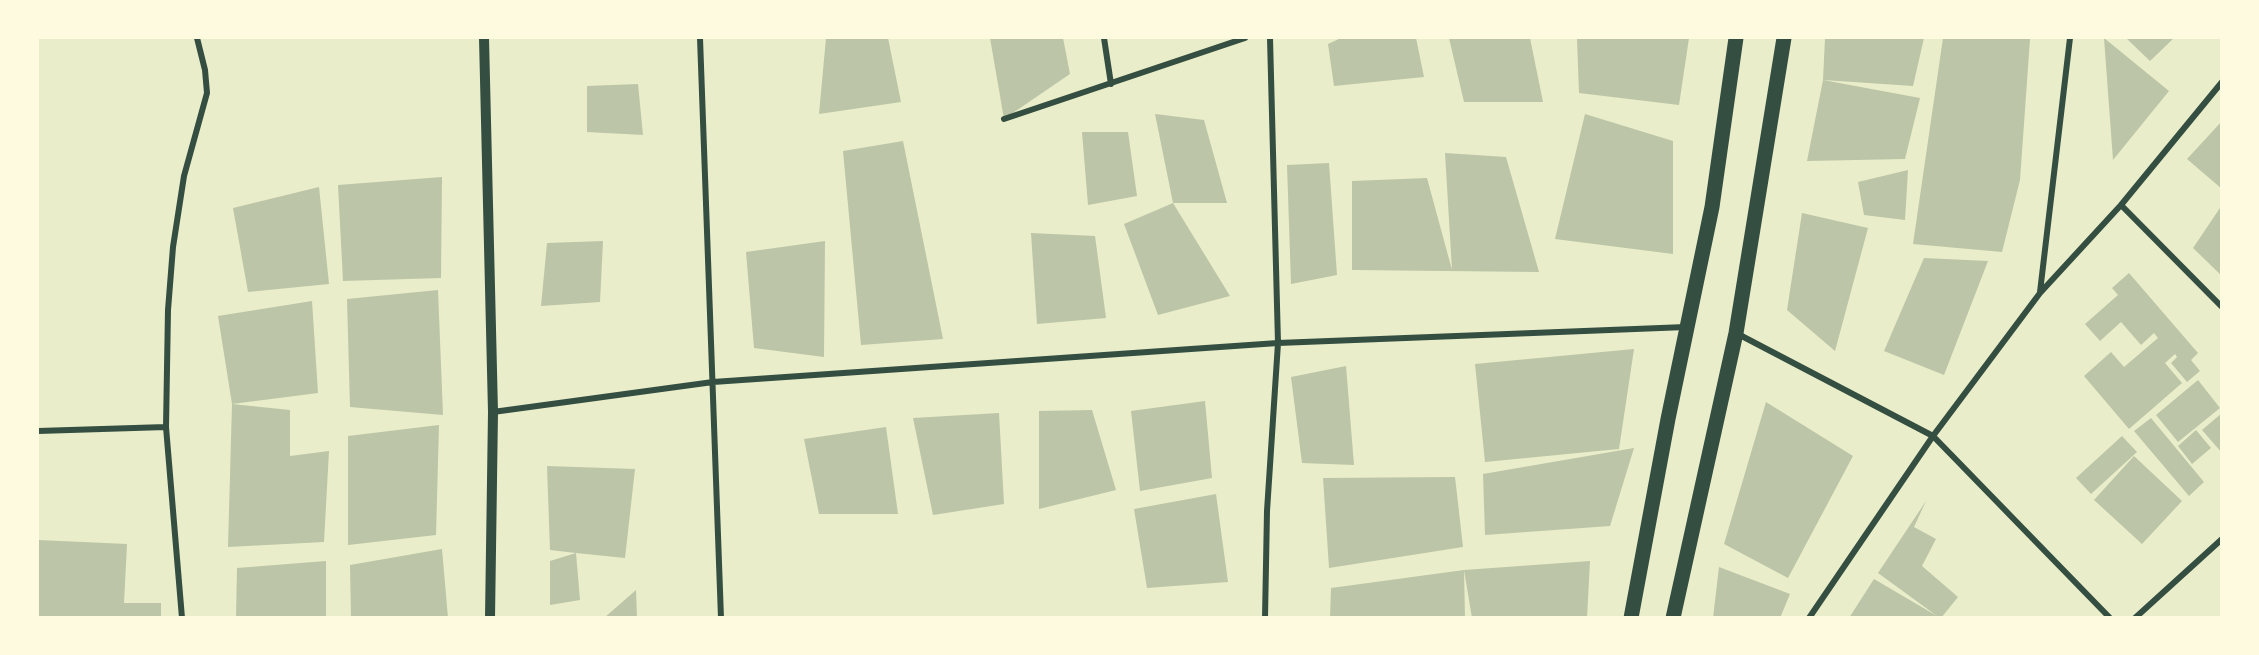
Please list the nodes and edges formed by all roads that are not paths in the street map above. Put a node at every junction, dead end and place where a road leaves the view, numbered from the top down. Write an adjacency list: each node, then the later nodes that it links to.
1 (197, 38): 21 (street)
2 (484, 38): 20 (street)
3 (700, 38): 19 (street)
4 (1104, 38): 11 (street)
5 (1245, 38): 11 (street)
6 (1270, 38): 18 (street)
7 (1736, 38): 16 (main road)
8 (1784, 38): 17 (main road)
9 (2070, 38): 14 (street)
10 (2222, 82): 13 (street)
11 (1111, 84): 12 (street)
12 (1004, 119)
13 (2121, 205): 14 (street); 15 (street)
14 (2040, 293): 23 (street)
15 (2222, 308)
16 (1687, 327): 18 (street); 29 (main road)
17 (1736, 333): 23 (street); 30 (main road)
18 (1278, 343): 19 (street); 28 (street)
19 (713, 382): 20 (street); 27 (street)
20 (493, 412): 26 (street)
21 (166, 427): 22 (street); 25 (street)
22 (38, 431)
23 (1933, 436): 31 (street); 32 (street)
24 (2222, 539): 33 (street)
25 (182, 618)
26 (490, 618)
27 (721, 618)
28 (1265, 618)
29 (1631, 618)
30 (1673, 618)
31 (1809, 618)
32 (2110, 618)
33 (2135, 618)

